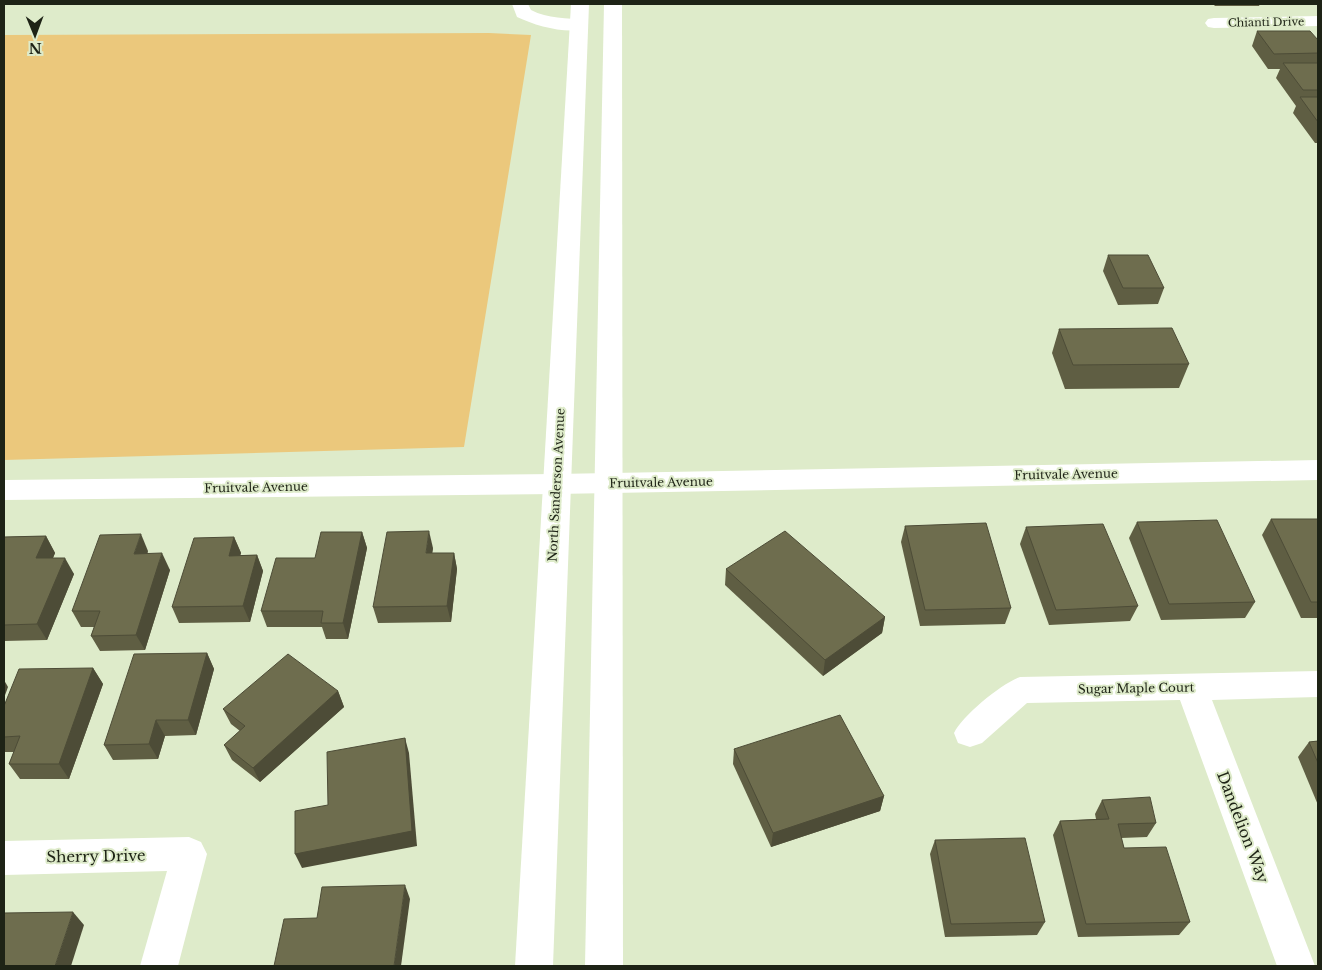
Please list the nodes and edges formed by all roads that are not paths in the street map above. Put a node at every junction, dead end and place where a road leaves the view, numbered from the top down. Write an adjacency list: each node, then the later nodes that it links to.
1 (520, 4): 5 (main road)
2 (613, 4): 8 (main road)
3 (1314, 4): 4 (main road)
4 (1318, 9)
5 (580, 14): 8 (main road); 11 (main road, North Sanderson Avenue)
6 (1318, 21): 7 (main road, Chianti Drive)
7 (1214, 22)
8 (612, 95): 10 (main road)
9 (1318, 470): 10 (main road, Fruitvale Avenue)
10 (608, 482): 11 (main road, Fruitvale Avenue); 19 (main road)
11 (556, 484): 12 (main road, Fruitvale Avenue); 18 (main road, North Sanderson Avenue)
12 (4, 490)
13 (1318, 684): 14 (main road, Sugar Maple Court)
14 (1191, 687): 15 (main road, Sugar Maple Court); 20 (main road, Dandelion Way)
15 (970, 733)
16 (4, 858): 17 (main road, Sherry Drive)
17 (159, 966)
18 (534, 966)
19 (604, 966)
20 (1296, 966)

